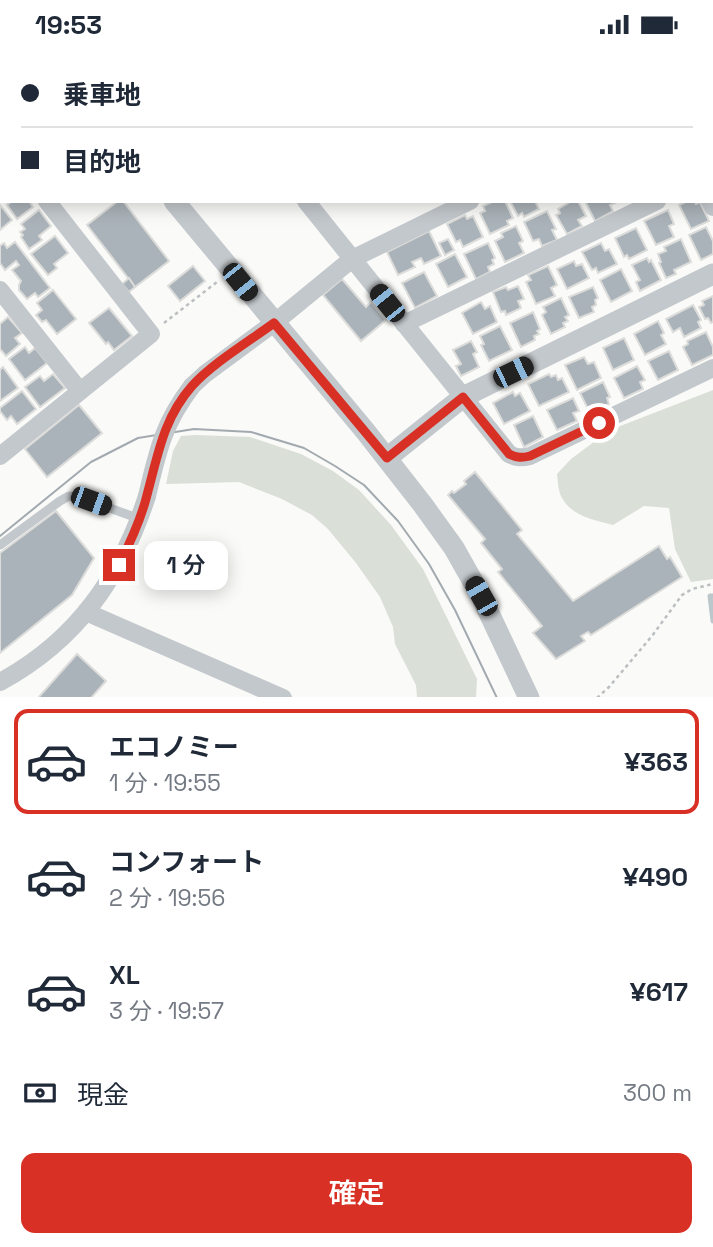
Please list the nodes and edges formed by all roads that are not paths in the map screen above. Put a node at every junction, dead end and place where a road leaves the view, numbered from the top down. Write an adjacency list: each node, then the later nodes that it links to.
1 (49, 203): 12 (street)
2 (176, 203): 9 (street)
3 (308, 203): 6 (street)
4 (466, 203): 6 (street)
5 (653, 203): 10 (street)
6 (352, 259): 9 (street); 10 (street)
7 (713, 274): 13 (street)
8 (0, 290): 12 (street)
9 (274, 323): 15 (street); 16 (street, bridge)
10 (404, 324): 13 (street)
11 (713, 368): 13 (street)
12 (80, 391): 14 (street)
13 (463, 397): 15 (street)
14 (4, 445)
15 (387, 458): 20 (street)
16 (133, 516): 17 (lane); 18 (street)
17 (0, 545)
18 (86, 612): 19 (street); 21 (street)
19 (0, 682)
20 (527, 693)
21 (282, 697)

